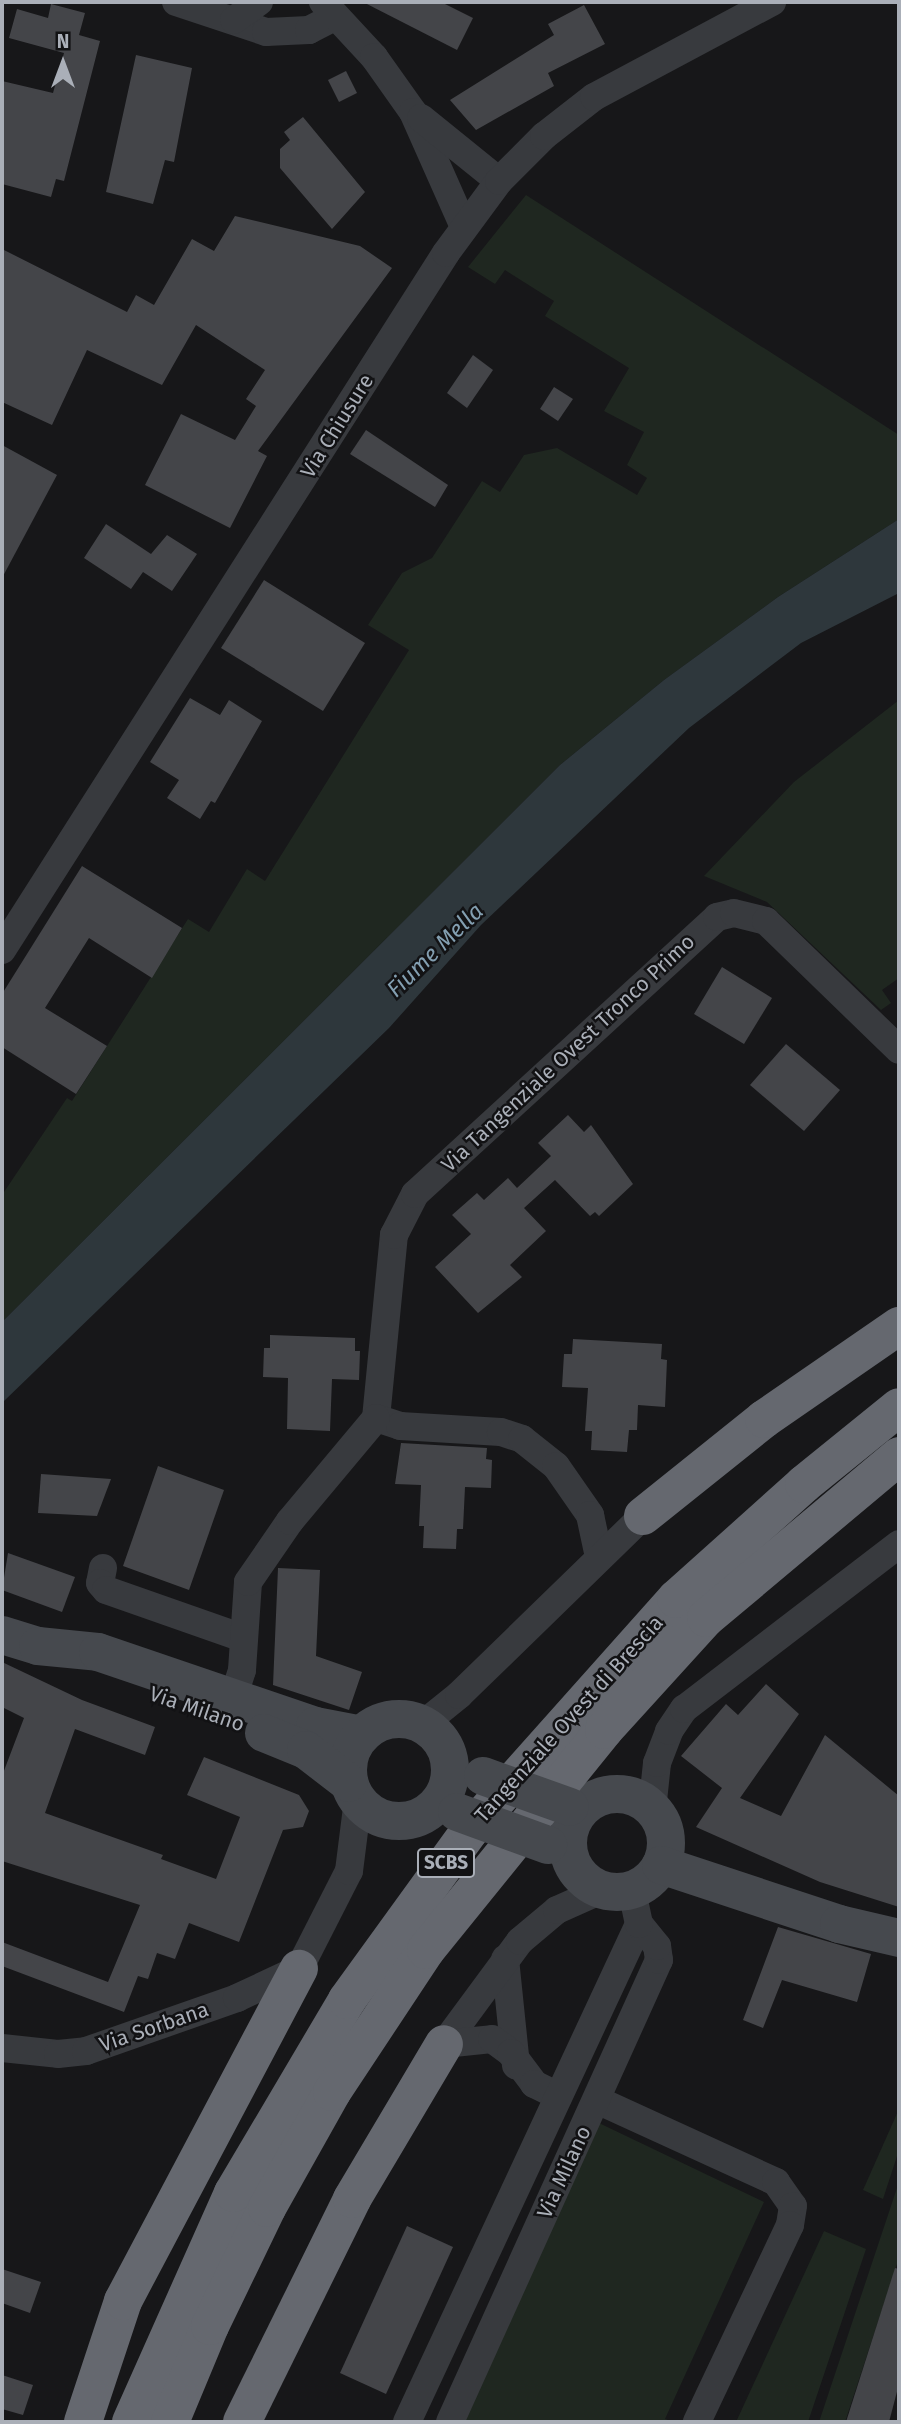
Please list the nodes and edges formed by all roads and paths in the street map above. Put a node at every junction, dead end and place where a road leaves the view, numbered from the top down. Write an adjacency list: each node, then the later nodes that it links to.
1 (176, 2): 5 (street)
2 (259, 2): 5 (street)
3 (772, 2): 7 (street, Via Chiusure)
4 (329, 9): 5 (street); 6 (street)
5 (234, 20)
6 (413, 112): 7 (street); 8 (street)
7 (499, 181): 8 (street, Via Chiusure)
8 (464, 227): 9 (street, Via Chiusure)
9 (10, 921): 10 (street, Via Chiusure)
10 (2, 950)
11 (895, 1039): 14 (street, Via Tangenziale Ovest Tronco Primo)
12 (899, 1326): 17 (highway)
13 (899, 1407): 45 (highway, Tangenziale Ovest di Brescia / SCBS)
14 (376, 1418): 16 (street); 22 (street, Via Milano)
15 (899, 1456): 46 (highway, Tangenziale Ovest di Brescia / SCBS)
16 (590, 1515): 17 (street); 19 (street)
17 (643, 1516): 19 (street)
18 (899, 1544): 31 (street)
19 (599, 1557): 25 (street)
20 (103, 1568): 22 (street)
21 (2, 1634): 23 (main road, Via Milano)
22 (243, 1638): 24 (street, Via Milano)
23 (38, 1646): 24 (main road, Via Milano); 28 (main road, Via Milano)
24 (234, 1695): 26 (main road, Via Milano)
25 (422, 1725): 26 (main road); 27 (main road)
26 (362, 1735): 28 (main road)
27 (449, 1758): 29 (main road, bridge); 30 (main road)
28 (354, 1791): 30 (main road, Via Milano); 37 (street)
29 (577, 1807): 31 (main road); 32 (main road)
30 (446, 1809): 32 (main road, Via Milano, bridge)
31 (652, 1810): 33 (main road)
32 (559, 1851): 34 (main road, Via Milano)
33 (661, 1865): 34 (main road, Via Milano); 35 (main road)
34 (624, 1901): 36 (street); 41 (street, Via Milano); 42 (street, Via Milano)
35 (899, 1938)
36 (505, 1959): 38 (street); 40 (street)
37 (299, 1969): 39 (street, Via Sorbana); 44 (highway)
38 (444, 2044): 40 (street); 47 (highway)
39 (2, 2048)
40 (516, 2065): 41 (street)
41 (557, 2095): 42 (street); 43 (street); 48 (street, Via Milano)
42 (599, 2096): 43 (street, Via Milano); 50 (street)
43 (584, 2131): 49 (street, Via Milano)
44 (83, 2422)
45 (131, 2422)
46 (170, 2422)
47 (242, 2422)
48 (407, 2422)
49 (450, 2422)
50 (697, 2422)

